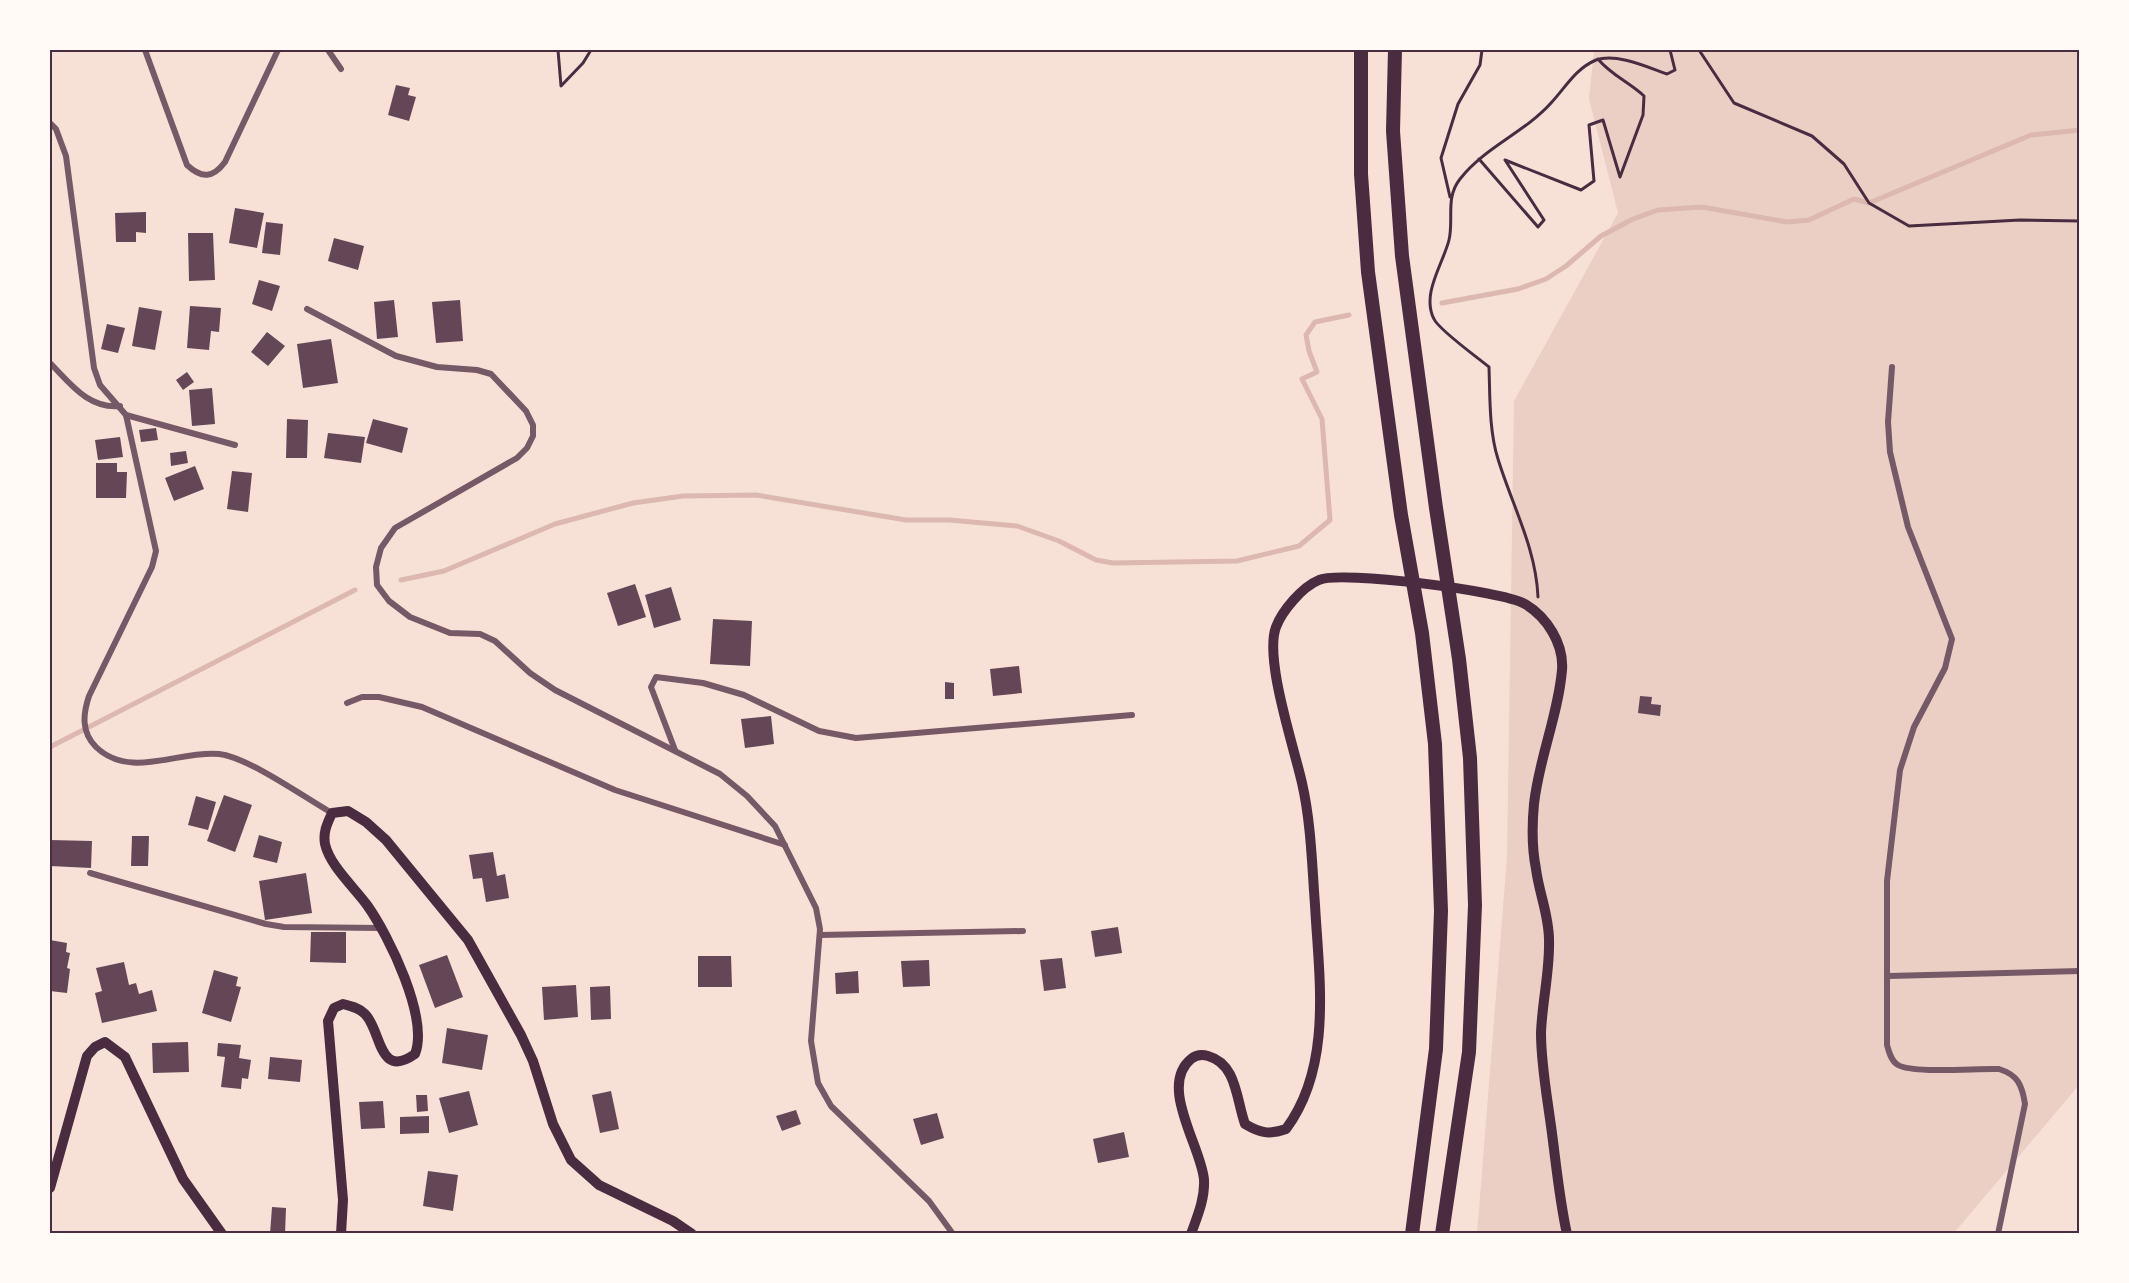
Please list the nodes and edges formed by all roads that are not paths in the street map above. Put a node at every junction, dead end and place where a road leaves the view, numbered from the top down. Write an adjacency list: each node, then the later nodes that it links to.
1 (146, 50): 2 (street)
2 (278, 50)
3 (328, 50): 6 (street)
4 (1361, 50): 31 (highway)
5 (1395, 50): 32 (highway)
6 (341, 69)
7 (50, 123): 11 (street)
8 (307, 309): 16 (street)
9 (50, 363): 11 (street)
10 (1892, 367): 24 (street)
11 (120, 406): 12 (street)
12 (126, 414): 13 (street); 17 (street)
13 (235, 445)
14 (347, 703): 18 (street)
15 (1132, 715): 16 (street)
16 (675, 750): 18 (street)
17 (332, 813): 20 (main road); 28 (main road)
18 (785, 845): 22 (street)
19 (90, 873): 20 (street)
20 (383, 928): 27 (main road)
21 (1023, 931): 22 (street)
22 (820, 935): 29 (street)
23 (2079, 971): 24 (street)
24 (1889, 976): 34 (street)
25 (50, 1188): 26 (main road)
26 (222, 1233)
27 (341, 1233)
28 (692, 1233)
29 (953, 1233)
30 (1191, 1233): 33 (main road)
31 (1412, 1233)
32 (1442, 1233)
33 (1567, 1233)
34 (1998, 1233)

